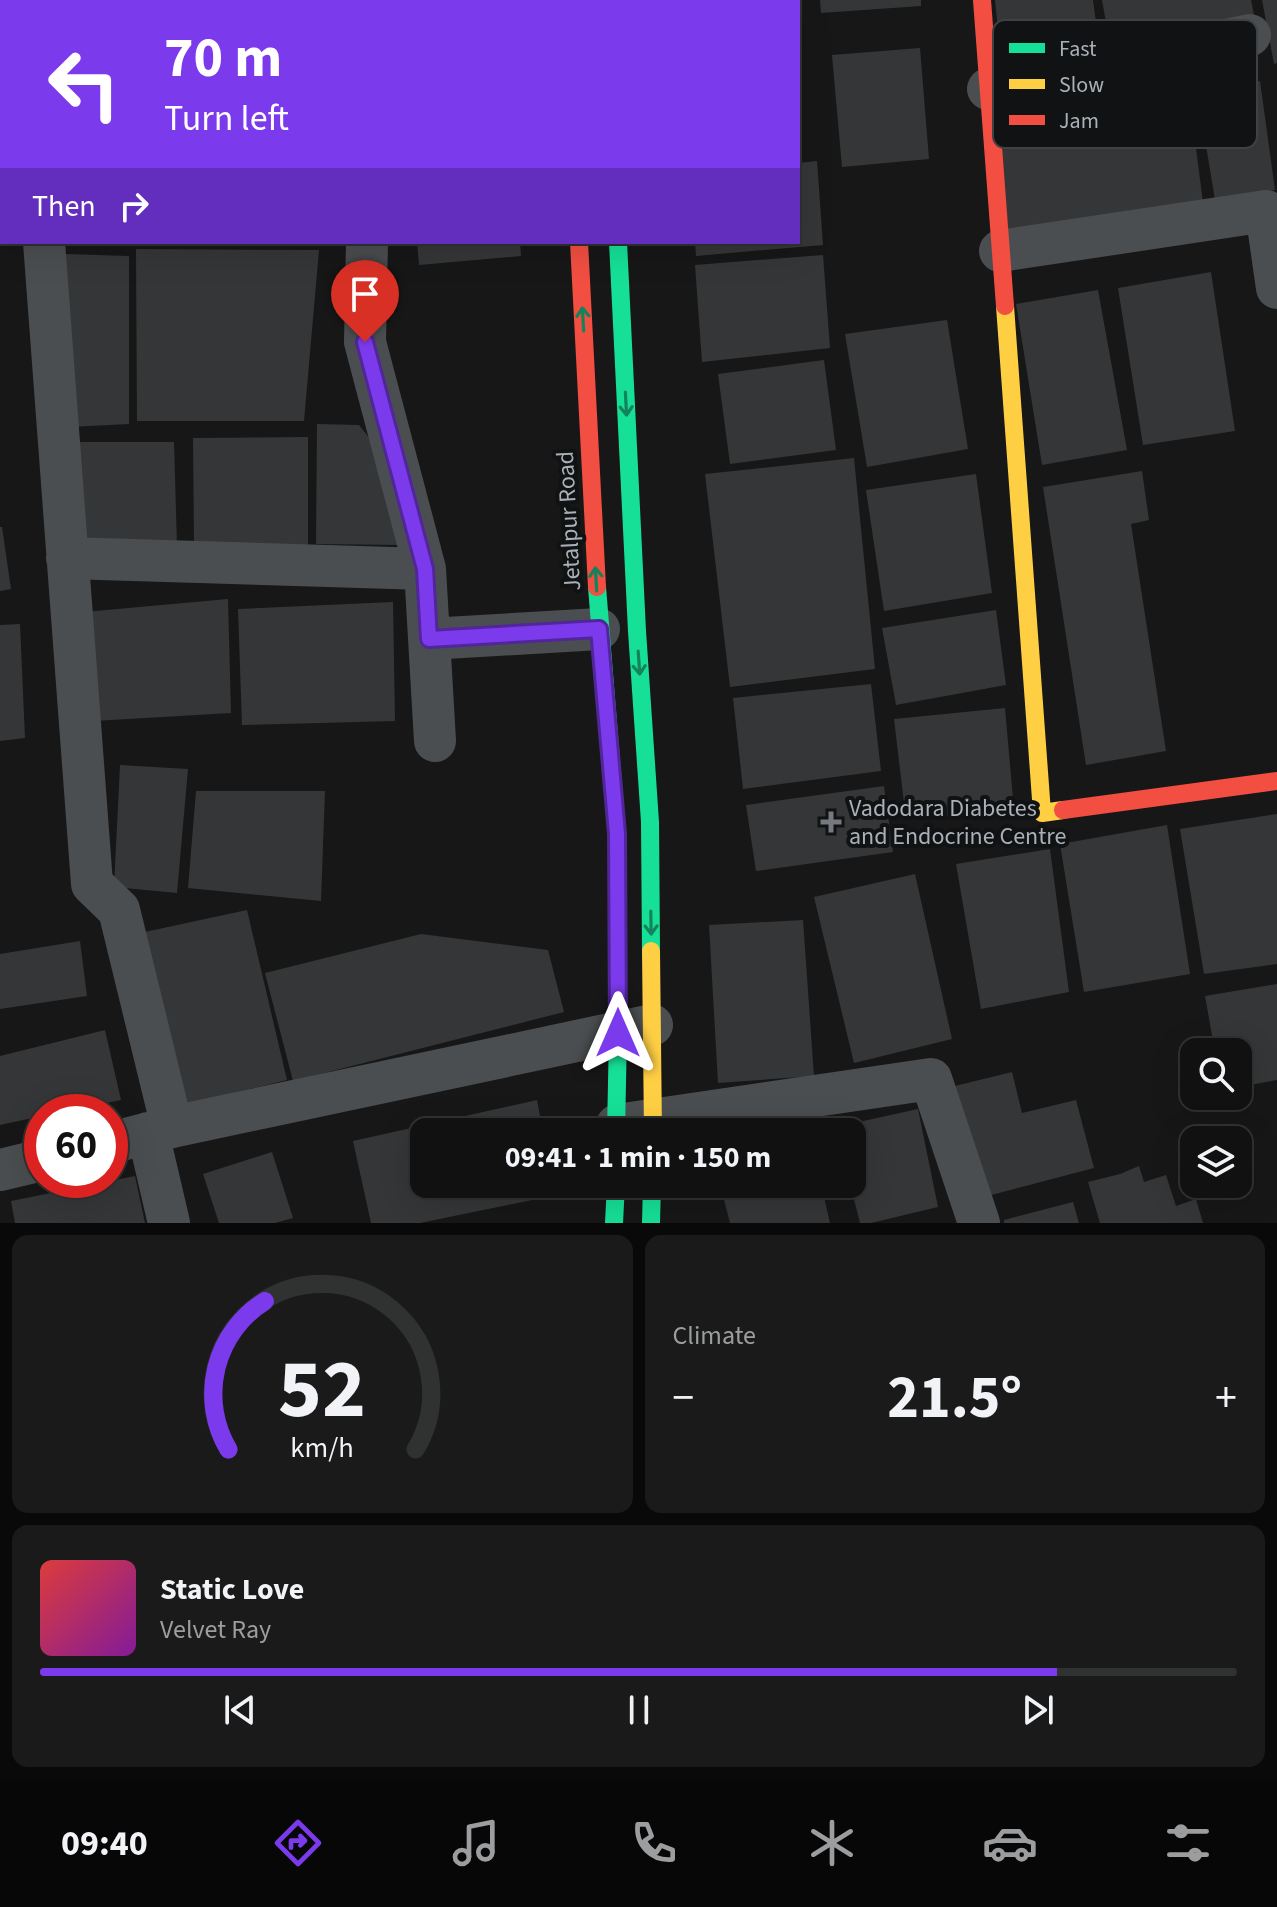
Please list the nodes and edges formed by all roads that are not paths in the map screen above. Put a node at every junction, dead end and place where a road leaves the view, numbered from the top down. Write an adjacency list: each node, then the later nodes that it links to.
1 (982, 0): 3 (main road)
2 (993, 88): 3 (street)
3 (988, 89): 8 (main road)
4 (44, 244): 10 (street)
5 (367, 244): 11 (street)
6 (579, 244): 12 (main road, Jetalpur Road, one-way to 6)
7 (618, 244): 16 (main road, Jetalpur Road, one-way to 16)
8 (1000, 251): 9 (street); 15 (main road)
9 (1277, 288)
10 (67, 558): 11 (street); 20 (street)
11 (425, 569): 13 (street)
12 (599, 629): 13 (street); 16 (main road, Jetalpur Road)
13 (429, 639): 14 (street)
14 (435, 741)
15 (1277, 781)
16 (635, 1029): 17 (main road, Jetalpur Road); 18 (main road, Jetalpur Road); 20 (street)
17 (635, 1118)
18 (635, 1118)
19 (690, 1118): 28 (street)
20 (143, 1134): 25 (street)
21 (24, 1164): 22 (street)
22 (0, 1170)
23 (615, 1198): 26 (main road)
24 (652, 1198): 27 (main road)
25 (169, 1223)
26 (614, 1223)
27 (651, 1223)
28 (979, 1223)

